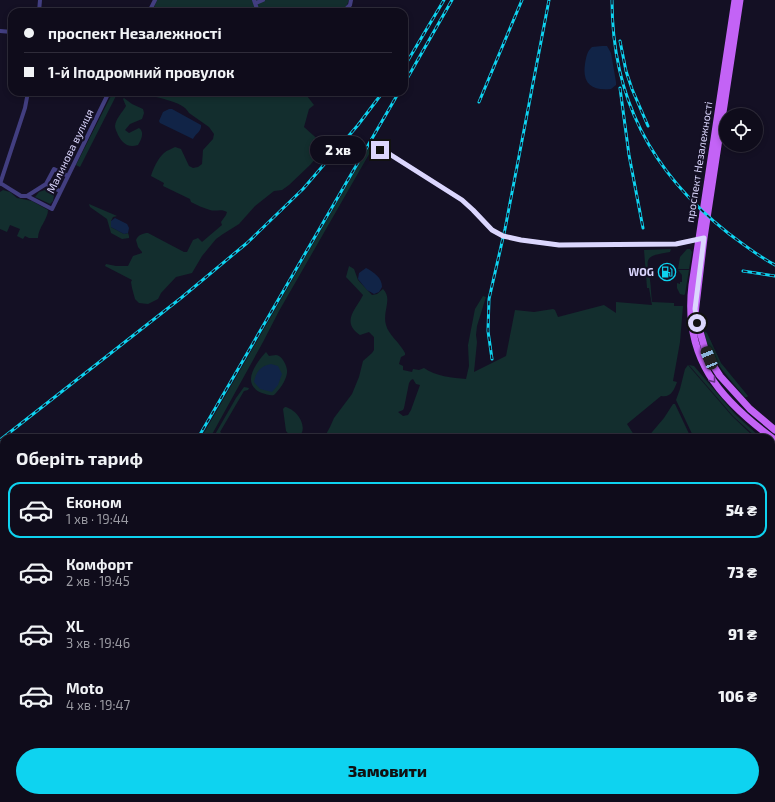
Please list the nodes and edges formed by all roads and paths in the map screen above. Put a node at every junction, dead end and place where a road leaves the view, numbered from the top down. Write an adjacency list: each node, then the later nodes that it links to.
1 (263, 0): 4 (street)
2 (735, 0): 13 (main road, проспект Незалежності)
3 (740, 0): 13 (main road, проспект Незалежності)
4 (255, 1)
5 (27, 96): 9 (street)
6 (108, 96): 8 (street, Малинова вулиця)
7 (380, 150): 13 (street)
8 (68, 176): 10 (street); 11 (street, Малинова вулиця)
9 (0, 184): 12 (street, Малинова вулиця)
10 (46, 184): 11 (street); 12 (street)
11 (60, 191): 12 (street, Малинова вулиця)
12 (27, 196)
13 (701, 238): 14 (main road, проспект Незалежності); 15 (main road, проспект Незалежності, one-way to 15)
14 (775, 430)
15 (767, 434)

